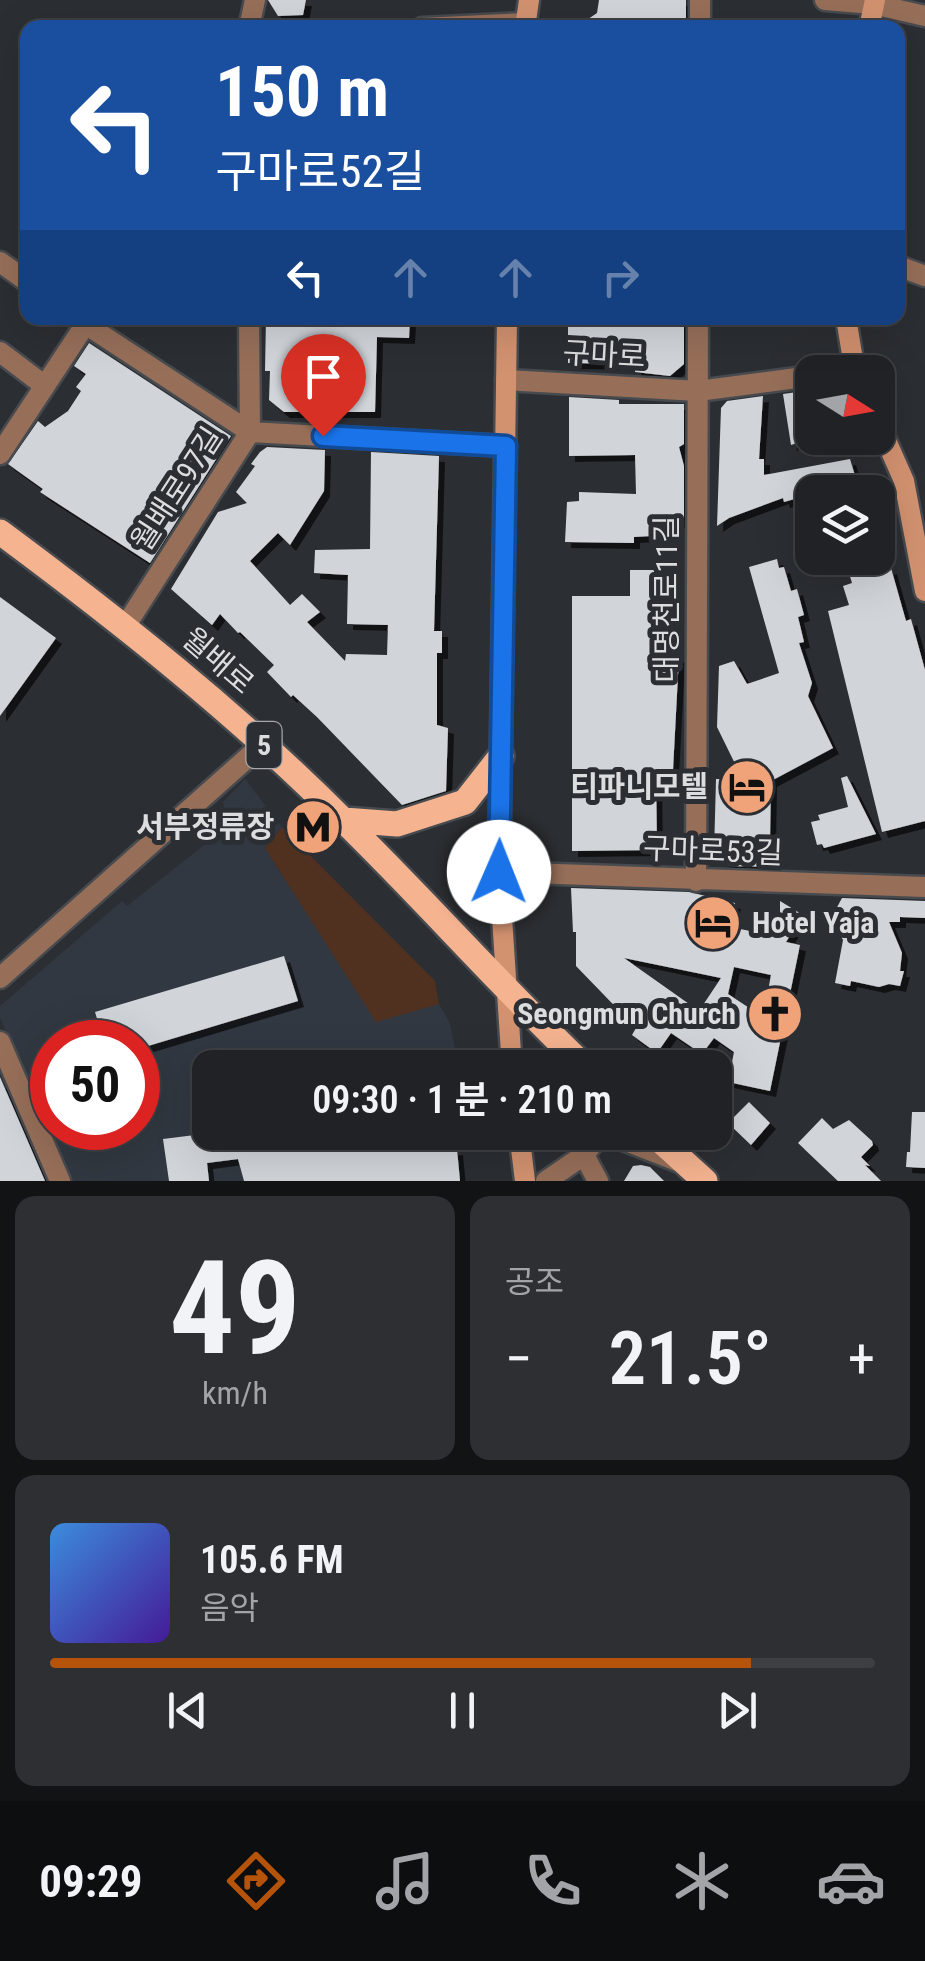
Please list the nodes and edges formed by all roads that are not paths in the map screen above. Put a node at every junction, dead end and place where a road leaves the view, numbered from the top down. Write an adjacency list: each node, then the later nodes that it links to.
1 (825, 0): 2 (street)
2 (874, 2): 3 (street)
3 (925, 16)
4 (78, 325): 14 (street)
5 (86, 325): 16 (street)
6 (249, 325): 16 (street, 월배로97길)
7 (506, 325): 13 (main road)
8 (698, 325): 15 (street, 대명천로11길)
9 (847, 325): 11 (main road)
10 (0, 352): 14 (street)
11 (849, 355)
12 (795, 378): 15 (street, 구마로)
13 (506, 380): 15 (street, 구마로); 17 (main road)
14 (45, 386): 18 (street)
15 (698, 391): 28 (street, 대명천로11길)
16 (250, 432): 17 (street); 23 (street, 월배로97길)
17 (506, 446): 25 (main road)
18 (0, 454)
19 (893, 455): 21 (main road)
20 (0, 532): 23 (main road, 월배로 / 5)
21 (921, 558): 22 (main road)
22 (925, 591)
23 (126, 625): 24 (main road, 월배로 / 5)
24 (263, 744): 26 (main road, 월배로 / 5); 30 (street)
25 (501, 756): 26 (main road); 27 (main road)
26 (344, 820): 31 (main road, 월배로 / 5)
27 (499, 872): 28 (street, 구마로53길); 31 (main road)
28 (696, 881): 29 (street, 구마로53길)
29 (925, 887)
30 (0, 978)
31 (506, 985): 33 (main road); 34 (main road, 5)
32 (0, 1042): 39 (street)
33 (511, 1050)
34 (569, 1050)
35 (521, 1150): 40 (main road)
36 (669, 1150): 38 (main road)
37 (584, 1155): 38 (street); 41 (street); 42 (street)
38 (682, 1163): 43 (main road)
39 (60, 1181)
40 (525, 1181)
41 (546, 1181)
42 (598, 1181)
43 (706, 1181)

